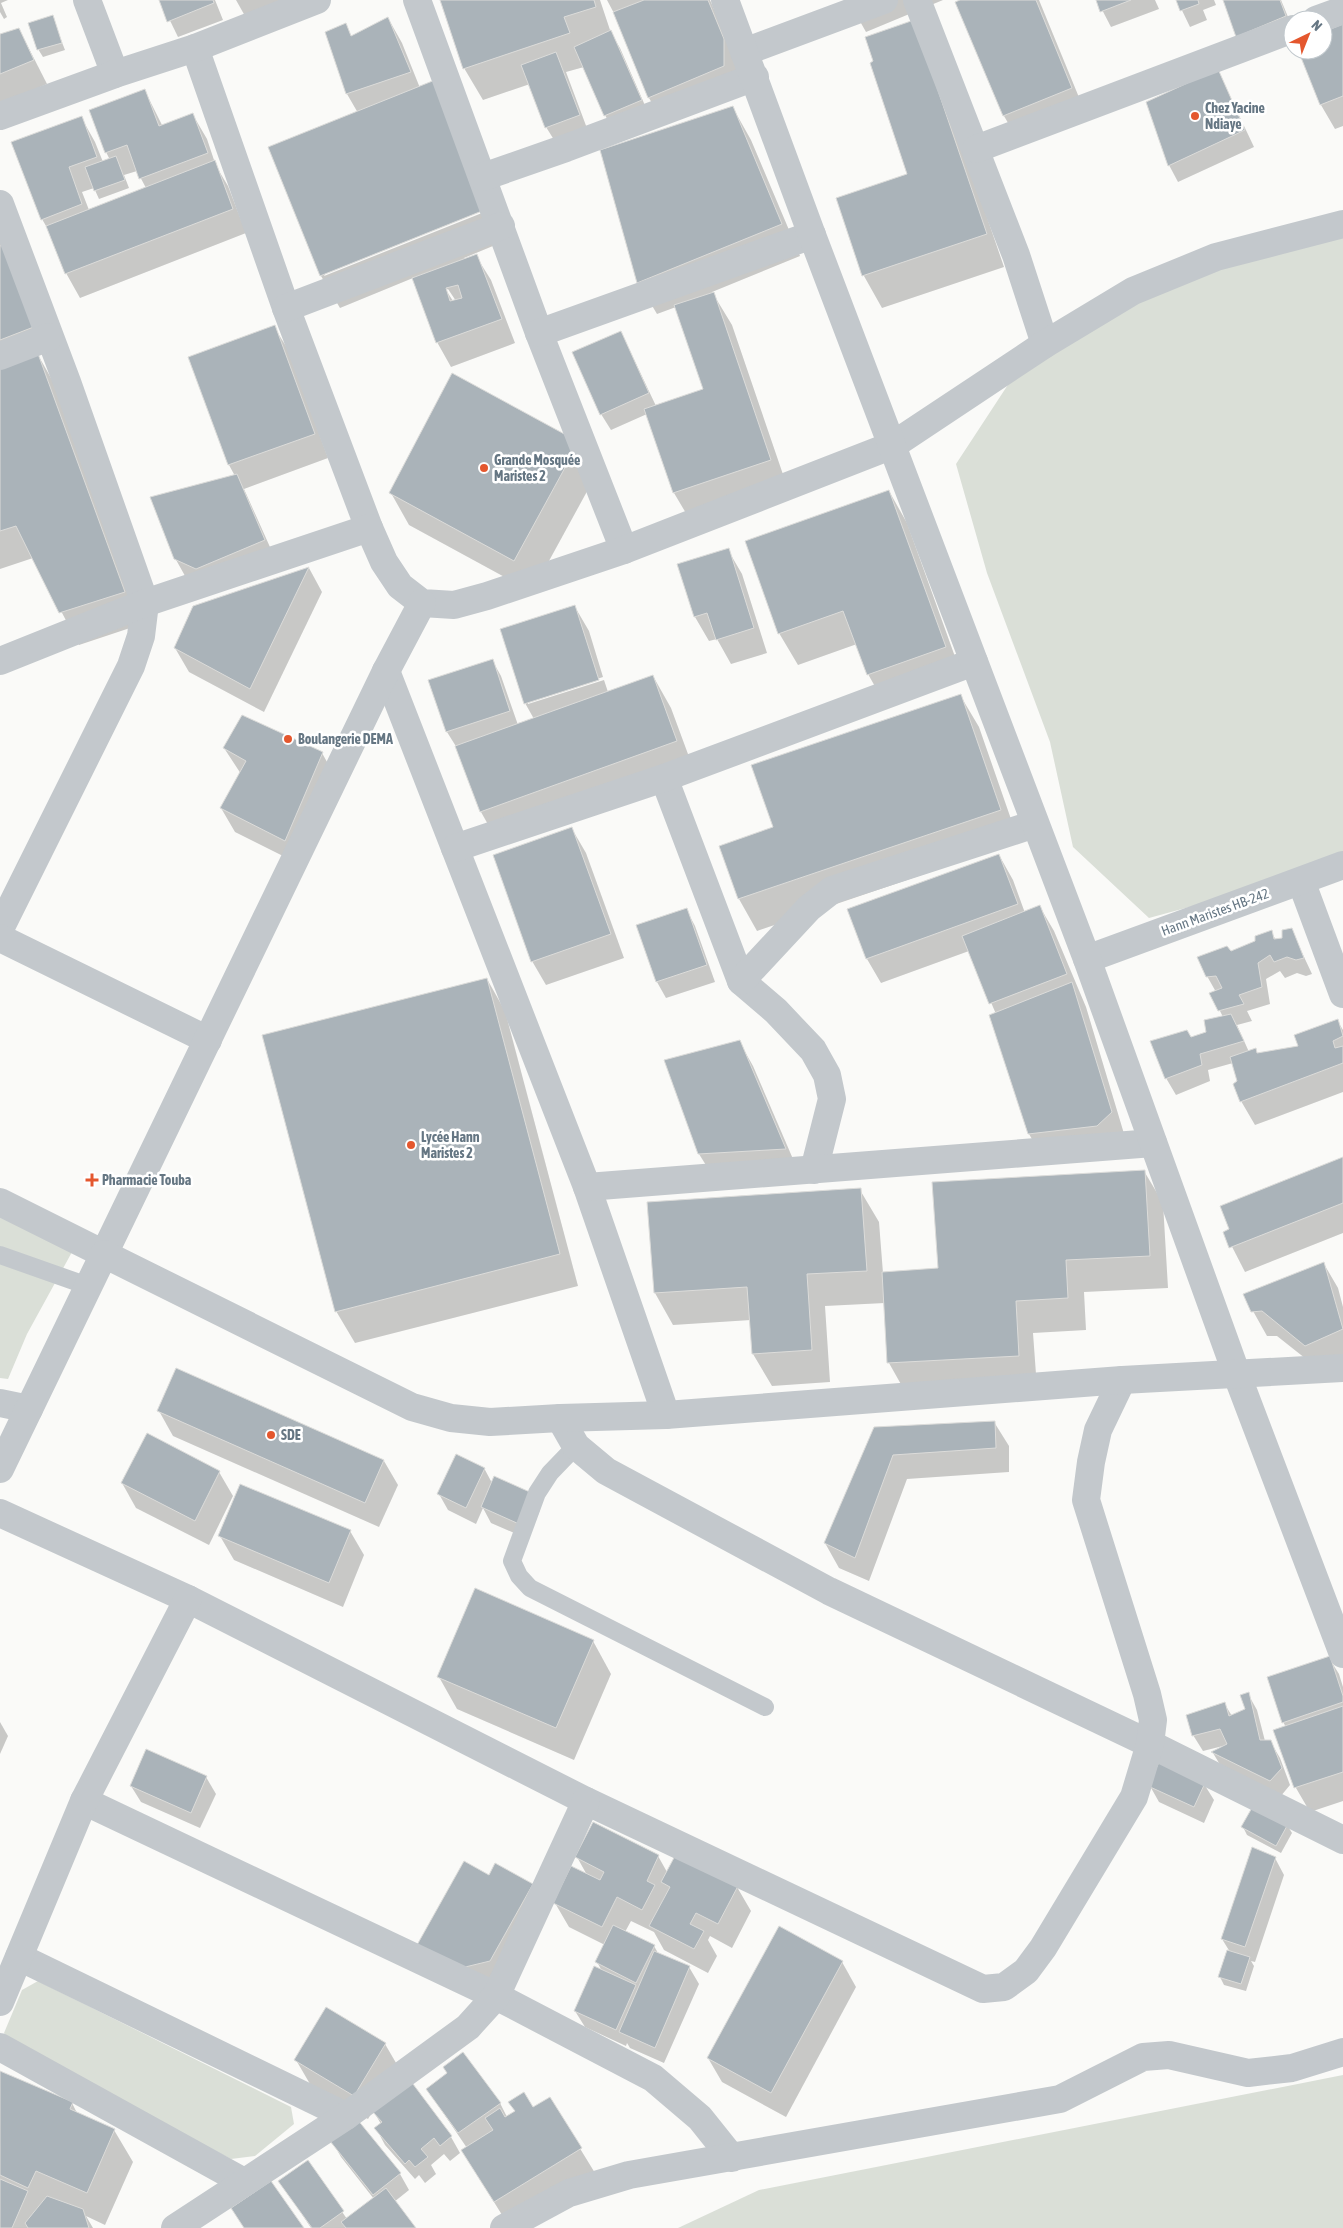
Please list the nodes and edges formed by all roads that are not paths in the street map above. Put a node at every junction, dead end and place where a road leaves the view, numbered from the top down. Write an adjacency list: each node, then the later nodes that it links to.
1 (87, 0): 10 (street)
2 (317, 0): 8 (street)
3 (417, 0): 14 (street)
4 (725, 0): 9 (street)
5 (884, 0): 9 (street)
6 (917, 0): 13 (street)
7 (1283, 33): 13 (street)
8 (195, 48): 10 (street); 19 (street)
9 (744, 52): 11 (street)
10 (115, 74): 12 (street)
11 (755, 77): 14 (street); 18 (street)
12 (0, 116)
13 (976, 149): 22 (street)
14 (483, 177): 17 (street)
15 (0, 204): 21 (street)
16 (1343, 224): 22 (street)
17 (501, 226): 19 (street); 20 (street)
18 (812, 235): 20 (street); 24 (street)
19 (286, 308): 25 (street)
20 (539, 333): 26 (street)
21 (49, 337): 23 (street); 27 (street)
22 (1045, 344): 24 (street)
23 (0, 356)
24 (893, 445): 26 (street); 30 (street)
25 (369, 528): 27 (street); 28 (street)
26 (624, 550): 28 (street)
27 (145, 603): 29 (street); 37 (street)
28 (422, 603): 31 (street)
29 (0, 661)
30 (974, 662): 32 (street); 33 (street)
31 (386, 671): 34 (street); 42 (street)
32 (664, 778): 34 (street); 40 (street)
33 (1035, 824): 39 (street); 40 (street)
34 (455, 848): 45 (street)
35 (1343, 865): 36 (street, Hann Maristes HB-242)
36 (1301, 881): 39 (street, Hann Maristes HB-242); 41 (street)
37 (0, 929)
38 (0, 938): 42 (street)
39 (1087, 960): 43 (street)
40 (740, 981): 44 (street)
41 (1343, 994)
42 (208, 1040): 47 (street)
43 (1153, 1143): 44 (street); 51 (street)
44 (814, 1170): 45 (street)
45 (587, 1187): 55 (street)
46 (0, 1202): 47 (street)
47 (104, 1254): 49 (street); 56 (street)
48 (0, 1255): 49 (lane)
49 (88, 1286): 54 (street)
50 (1343, 1368): 51 (street)
51 (1237, 1375): 52 (street); 61 (street)
52 (1122, 1380): 55 (street); 63 (street)
53 (0, 1403): 54 (street)
54 (29, 1409): 58 (street)
55 (666, 1414): 56 (street)
56 (560, 1418): 57 (street)
57 (576, 1446): 62 (lane); 63 (street)
58 (0, 1469)
59 (0, 1513): 60 (street)
60 (188, 1599): 64 (street); 65 (street)
61 (1343, 1654)
62 (765, 1707)
63 (1150, 1744): 65 (street); 66 (street)
64 (84, 1801): 67 (street); 68 (street)
65 (586, 1801): 68 (street)
66 (1343, 1840)
67 (19, 1957): 69 (street); 72 (street)
68 (496, 1996): 72 (street); 73 (street)
69 (0, 2002)
70 (0, 2047): 74 (street)
71 (1343, 2052): 73 (street)
72 (346, 2116): 74 (street)
73 (732, 2158): 76 (street)
74 (244, 2182): 75 (street)
75 (175, 2228)
76 (504, 2228)

